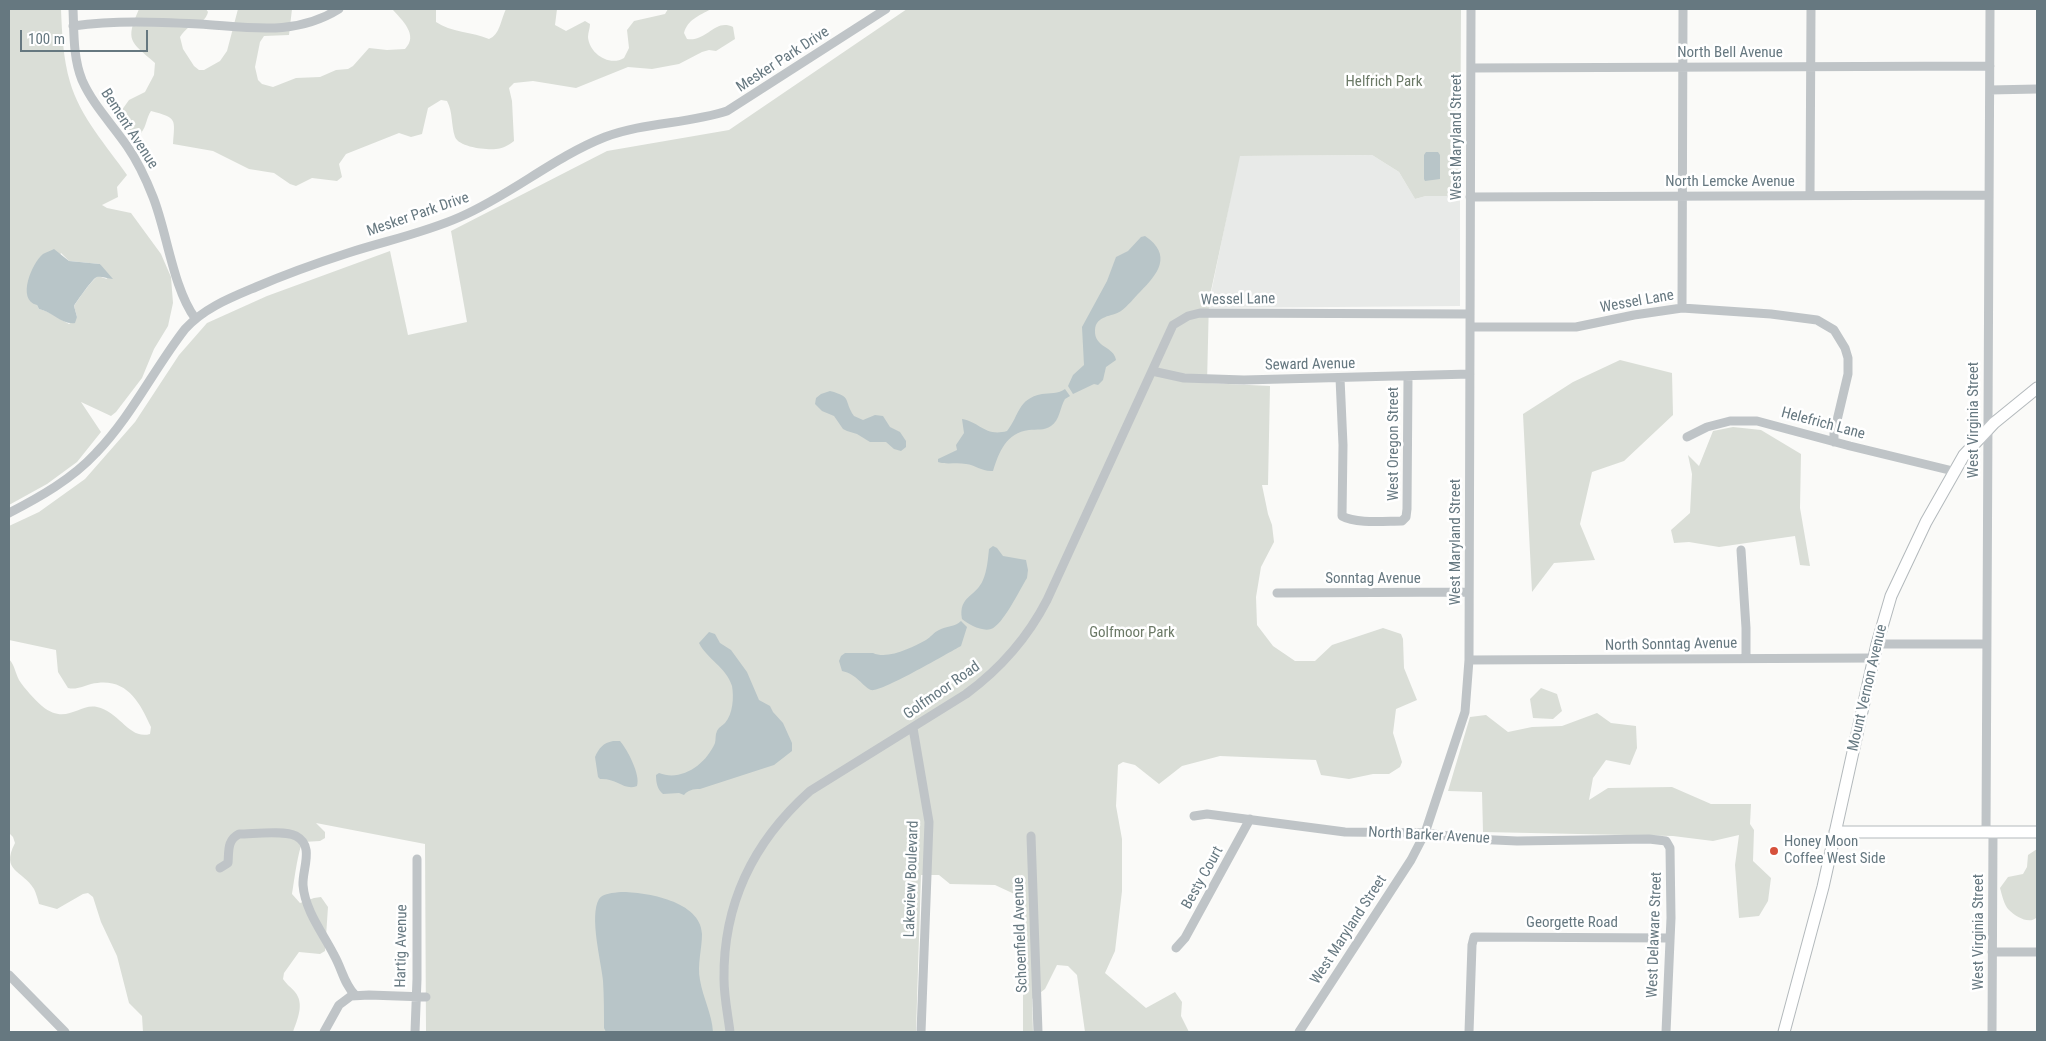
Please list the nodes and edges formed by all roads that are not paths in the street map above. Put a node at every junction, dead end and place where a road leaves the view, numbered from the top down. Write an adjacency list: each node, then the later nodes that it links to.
1 (73, 9): 8 (street, Bement Avenue)
2 (339, 9): 8 (street)
3 (886, 9): 22 (street, Mesker Park Drive)
4 (1471, 9): 12 (street, West Maryland Street)
5 (1683, 9): 10 (street)
6 (1811, 9): 11 (street)
7 (1990, 9): 9 (street, West Virginia Street)
8 (74, 26): 22 (street, Bement Avenue)
9 (1990, 66): 11 (street, North Bell Avenue); 14 (street, West Virginia Street)
10 (1683, 67): 11 (street, North Bell Avenue); 12 (street, North Bell Avenue); 16 (street)
11 (1811, 67): 17 (street)
12 (1471, 68): 18 (street, West Maryland Street)
13 (2037, 89): 14 (street)
14 (1990, 90): 15 (street, West Virginia Street)
15 (1989, 195): 17 (street, North Lemcke Avenue); 29 (street, West Virginia Street)
16 (1682, 196): 17 (street, North Lemcke Avenue); 18 (street, North Lemcke Avenue); 19 (street)
17 (1810, 196)
18 (1470, 197): 20 (street, West Maryland Street)
19 (1682, 308): 23 (street, Wessel Lane); 31 (street, Wessel Lane)
20 (1470, 314): 21 (street, Wessel Lane); 23 (street, West Maryland Street)
21 (1188, 316): 24 (street, Golfmoor Road)
22 (195, 318): 33 (street, Mesker Park Drive)
23 (1470, 326): 25 (street, West Maryland Street)
24 (1152, 371): 27 (street, Seward Avenue); 42 (street, Golfmoor Road)
25 (1470, 374): 26 (street, Seward Avenue); 35 (street, West Maryland Street)
26 (1408, 377): 27 (street, Seward Avenue); 27 (street, West Oregon Street)
27 (1340, 378)
28 (2037, 388): 29 (main road, Mount Vernon Avenue)
29 (1988, 429): 32 (main road, Mount Vernon Avenue); 38 (street, West Virginia Street)
30 (1687, 437): 31 (street, Helefrich Lane)
31 (1834, 442): 32 (street, Helefrich Lane)
32 (1953, 471): 37 (main road, Mount Vernon Avenue)
33 (9, 513)
34 (1741, 550): 39 (street)
35 (1470, 592): 36 (street, Sonntag Avenue); 41 (street, West Maryland Street)
36 (1277, 593)
37 (1877, 644): 38 (street); 40 (main road, Mount Vernon Avenue)
38 (1986, 644): 46 (street, West Virginia Street)
39 (1746, 658): 40 (street, North Sonntag Avenue); 41 (street, North Sonntag Avenue)
40 (1874, 658): 45 (main road, Mount Vernon Avenue)
41 (1469, 660): 48 (street, West Maryland Street)
42 (913, 728): 64 (street, Golfmoor Road); 65 (street, Lakeview Boulevard)
43 (1194, 816): 44 (street, North Barker Avenue)
44 (1250, 819): 48 (street, North Barker Avenue); 54 (street, Besty Court)
45 (1835, 832): 46 (main road); 70 (main road, Mount Vernon Avenue)
46 (1990, 832): 47 (main road); 55 (street, West Virginia Street)
47 (2037, 832)
48 (1425, 833): 50 (street, North Barker Avenue); 67 (street, West Maryland Street)
49 (1031, 836): 66 (street, Schoenfield Avenue)
50 (1664, 841): 53 (street, West Delaware Street)
51 (417, 860): 59 (street, Hartig Avenue)
52 (220, 868): 58 (street)
53 (1670, 938): 68 (street, Georgette Road); 69 (street, West Delaware Street)
54 (1176, 948)
55 (1992, 952): 56 (street); 71 (street, West Virginia Street)
56 (2037, 952)
57 (9, 975): 61 (street)
58 (355, 995): 59 (street); 62 (street)
59 (415, 997): 60 (street); 63 (street, Hartig Avenue)
60 (426, 997)
61 (65, 1032)
62 (324, 1032)
63 (415, 1032)
64 (730, 1032)
65 (921, 1032)
66 (1038, 1032)
67 (1299, 1032)
68 (1469, 1032)
69 (1666, 1032)
70 (1784, 1032)
71 (1992, 1032)

